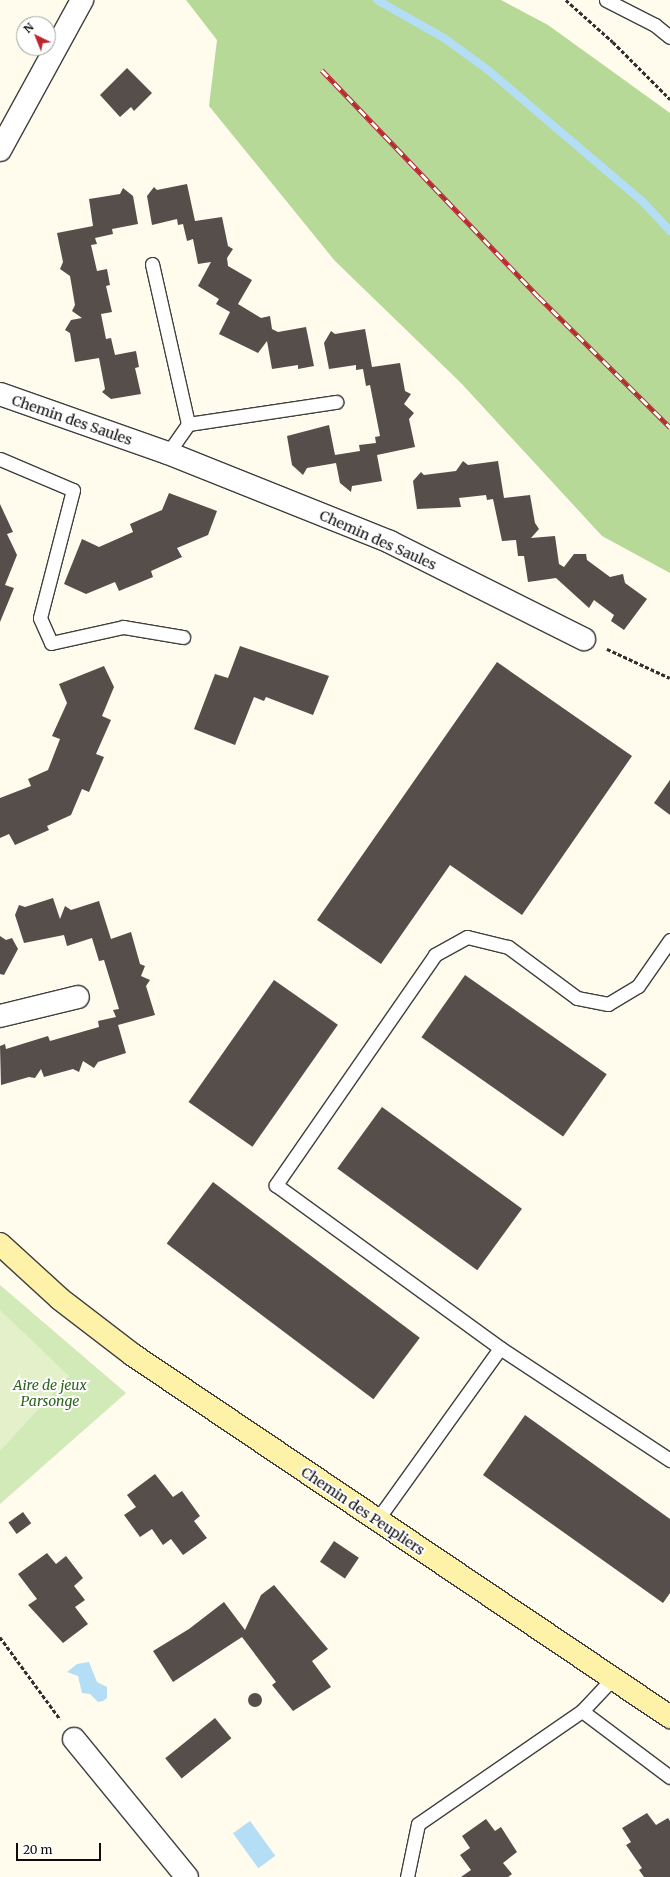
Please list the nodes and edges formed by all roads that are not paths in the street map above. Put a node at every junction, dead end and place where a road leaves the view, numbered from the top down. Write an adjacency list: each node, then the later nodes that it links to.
1 (82, 0): 4 (street)
2 (606, 0): 3 (lane)
3 (670, 37)
4 (0, 150)
5 (152, 264): 8 (lane)
6 (0, 394): 9 (street, Chemin des Saules)
7 (336, 402): 8 (lane)
8 (188, 424): 9 (lane)
9 (168, 454): 12 (street, Chemin des Saules)
10 (0, 459): 11 (lane)
11 (183, 637)
12 (584, 639)
13 (670, 940): 19 (lane)
14 (78, 996): 15 (street)
15 (0, 1016)
16 (0, 1228): 18 (street, Chemin des Peupliers)
17 (0, 1244): 18 (street, Chemin des Peupliers)
18 (60, 1298): 21 (street, Chemin des Peupliers)
19 (500, 1348): 20 (lane); 21 (lane)
20 (670, 1460)
21 (377, 1520): 22 (street, Chemin des Peupliers)
22 (612, 1679): 23 (lane); 24 (street, Chemin des Peupliers)
23 (582, 1711): 26 (lane); 28 (lane)
24 (670, 1717)
25 (74, 1739): 27 (street)
26 (670, 1777)
27 (187, 1877)
28 (407, 1877)

